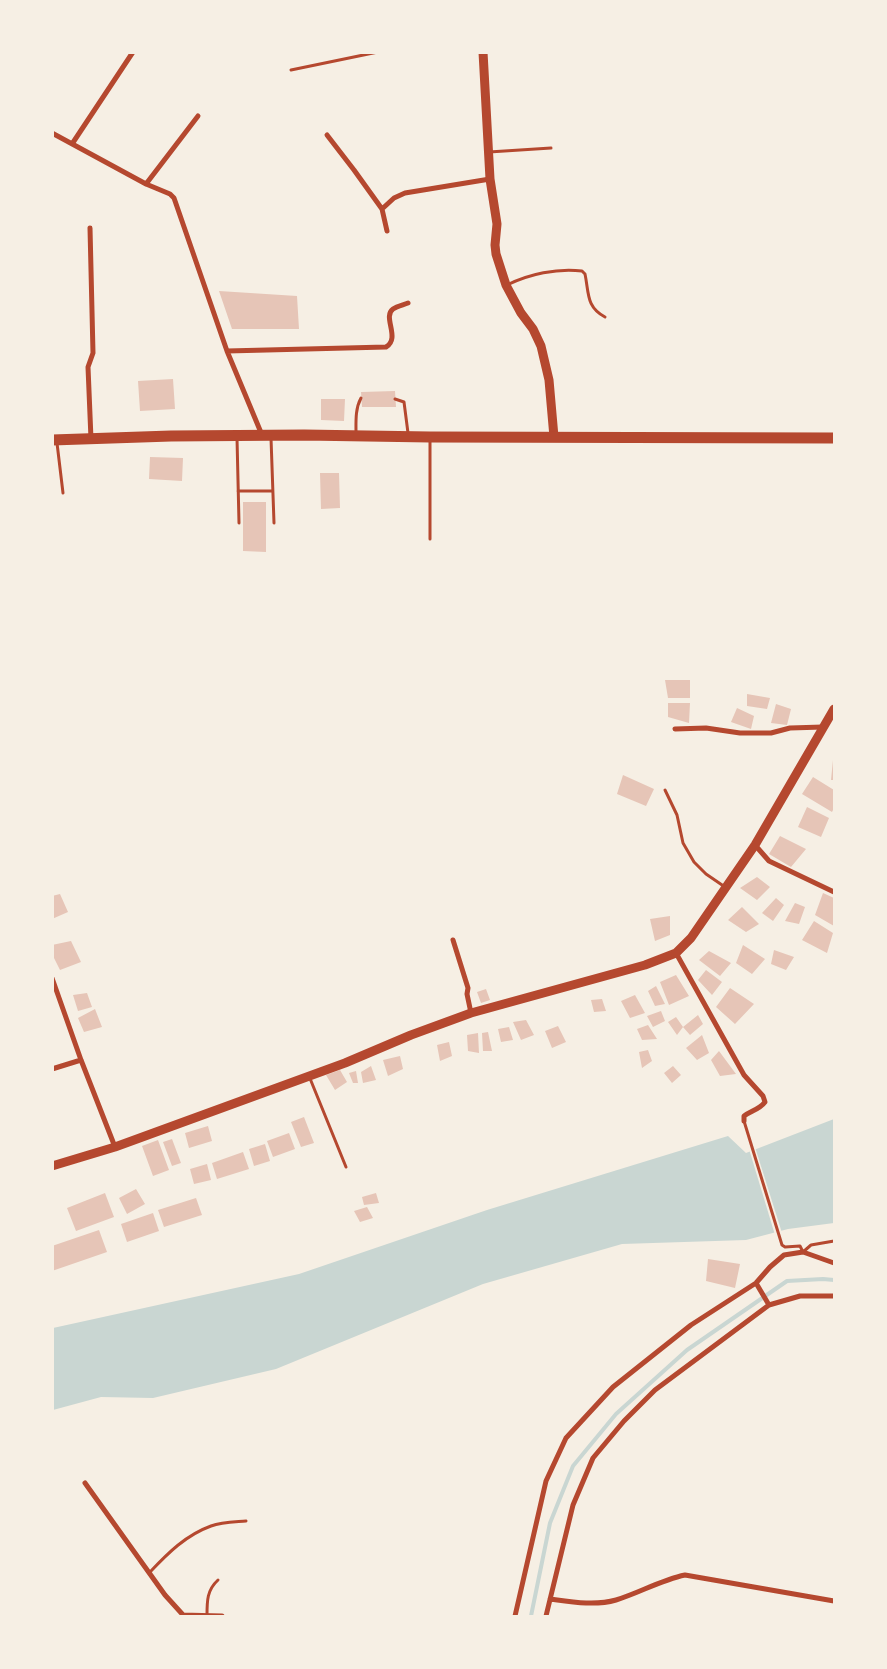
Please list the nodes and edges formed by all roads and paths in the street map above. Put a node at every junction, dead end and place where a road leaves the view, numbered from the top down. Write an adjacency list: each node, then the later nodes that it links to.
1 (133, 52): 8 (street)
2 (378, 52): 4 (lane)
3 (483, 52): 10 (street)
4 (291, 70)
5 (198, 116): 12 (street)
6 (52, 133): 8 (street)
7 (327, 135): 13 (street)
8 (72, 144): 12 (street)
9 (552, 148): 10 (lane)
10 (488, 152): 11 (street)
11 (490, 178): 13 (street); 16 (street)
12 (146, 184): 19 (street)
13 (382, 209): 15 (street)
14 (90, 228): 29 (street)
15 (387, 231)
16 (506, 285): 18 (lane); 27 (street)
17 (408, 303): 19 (street)
18 (605, 317)
19 (227, 351): 23 (street)
20 (361, 398): 24 (lane)
21 (395, 399): 25 (lane)
22 (237, 435): 23 (highway); 29 (highway); 31 (lane)
23 (267, 435): 24 (highway); 32 (lane)
24 (356, 436): 25 (highway)
25 (408, 436): 26 (highway)
26 (430, 437): 27 (highway); 36 (lane)
27 (554, 437): 28 (highway)
28 (834, 438)
29 (91, 439): 30 (highway)
30 (55, 440): 33 (lane)
31 (238, 491): 32 (lane); 34 (lane)
32 (272, 491): 35 (lane)
33 (63, 493)
34 (239, 523)
35 (274, 523)
36 (430, 538)
37 (834, 709): 38 (street)
38 (823, 728): 39 (street); 41 (street)
39 (675, 730)
40 (665, 790): 42 (lane)
41 (754, 845): 42 (street); 43 (street)
42 (725, 887): 45 (street)
43 (834, 892)
44 (453, 940): 47 (street)
45 (676, 953): 47 (street); 51 (street)
46 (53, 982): 48 (street)
47 (472, 1013): 50 (street)
48 (81, 1060): 49 (street); 52 (street)
49 (52, 1069)
50 (309, 1076): 52 (street); 54 (lane)
51 (744, 1121): 56 (lane)
52 (115, 1148): 53 (street)
53 (52, 1166)
54 (346, 1166)
55 (834, 1241): 56 (lane)
56 (803, 1252): 57 (street); 58 (street)
57 (834, 1263)
58 (758, 1285): 60 (street); 70 (street)
59 (834, 1296): 60 (street)
60 (768, 1303): 65 (street)
61 (85, 1483): 63 (street)
62 (246, 1521): 63 (lane)
63 (150, 1572): 68 (street)
64 (218, 1580): 67 (lane)
65 (550, 1599): 66 (street); 71 (street)
66 (834, 1601)
67 (207, 1615): 68 (street); 69 (street)
68 (183, 1616)
69 (222, 1616)
70 (516, 1616)
71 (546, 1616)

